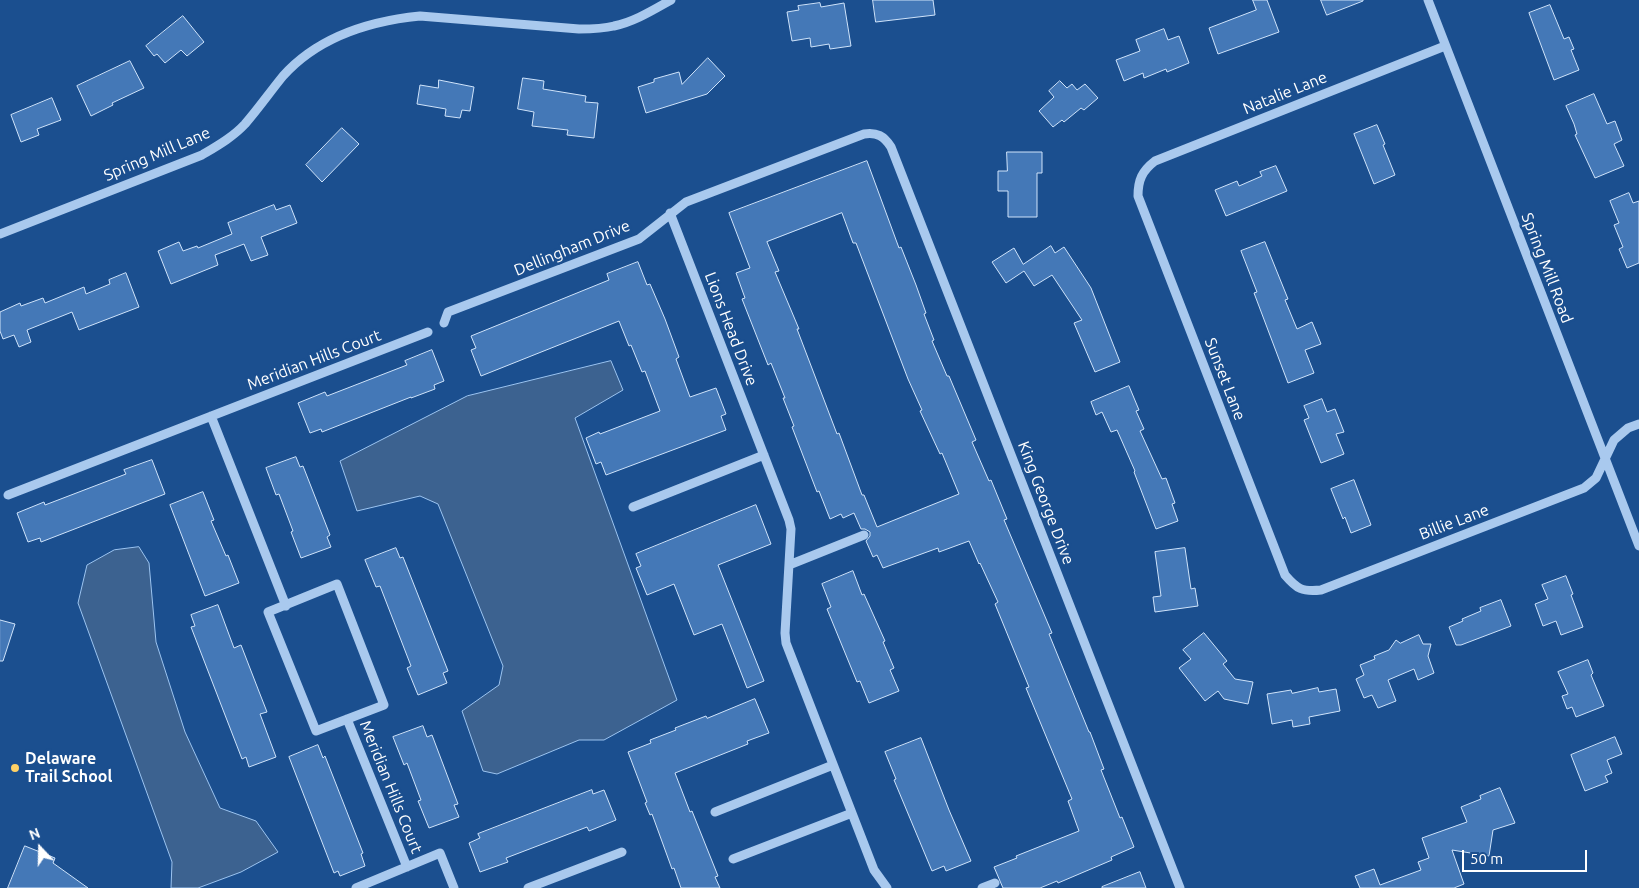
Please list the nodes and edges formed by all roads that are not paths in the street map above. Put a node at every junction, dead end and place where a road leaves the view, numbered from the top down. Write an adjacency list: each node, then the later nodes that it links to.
1 (671, 0): 7 (street, Spring Mill Lane)
2 (1428, 0): 3 (street, Spring Mill Road)
3 (1445, 46): 5 (street, Natalie Lane); 13 (street, Spring Mill Road)
4 (878, 134): 6 (street, Dellingham Drive); 34 (street, King George Drive)
5 (1142, 175): 19 (street, Sunset Lane)
6 (670, 213): 8 (street, Dellingham Drive); 12 (street, Lions Head Drive)
7 (0, 234)
8 (444, 323)
9 (428, 332): 10 (street, Meridian Hills Court)
10 (211, 416): 14 (street, Meridian Hills Court); 20 (street)
11 (1639, 424): 13 (street, Billie Lane)
12 (764, 456): 15 (street); 18 (street, Lions Head Drive)
13 (1605, 458): 17 (street, Spring Mill Road); 19 (street, Billie Lane)
14 (8, 495)
15 (634, 507)
16 (864, 535): 18 (street)
17 (1639, 546)
18 (789, 565): 22 (street, Lions Head Drive)
19 (1299, 589)
20 (286, 606): 21 (street, Meridian Hills Court); 21 (street, Meridian Hills Court)
21 (347, 719): 27 (street, Meridian Hills Court)
22 (834, 765): 23 (street); 24 (street, Lions Head Drive)
23 (715, 812)
24 (852, 813): 26 (street); 32 (street, Lions Head Drive)
25 (622, 852): 31 (street)
26 (733, 859)
27 (407, 867): 29 (street, Meridian Hills Court); 30 (street, Meridian Hills Court)
28 (995, 883): 33 (street)
29 (356, 888)
30 (454, 888)
31 (528, 888)
32 (887, 888)
33 (982, 888)
34 (1180, 888)

